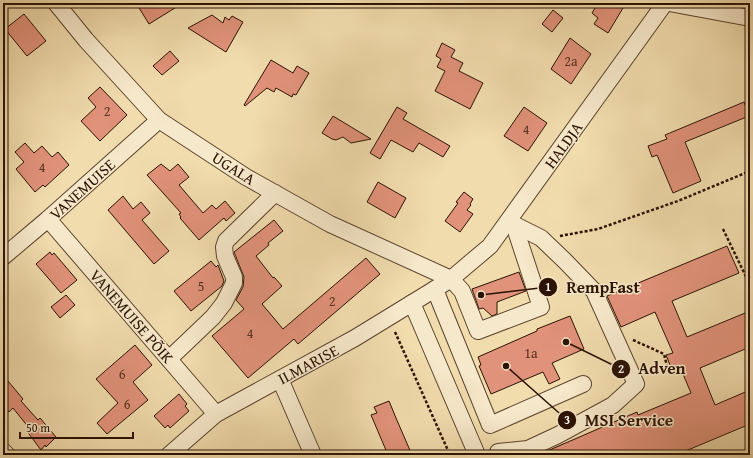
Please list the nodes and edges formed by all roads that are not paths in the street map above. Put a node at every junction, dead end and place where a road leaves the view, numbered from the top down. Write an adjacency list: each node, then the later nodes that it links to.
1 (56, 3): 5 (street, UGALA)
2 (665, 3): 8 (street, HALDJA)
3 (669, 3): 4 (street)
4 (750, 18)
5 (160, 120): 6 (street, UGALA); 7 (street, VANEMUISE)
6 (275, 193): 10 (street, UGALA); 13 (street)
7 (48, 219): 9 (street, VANEMUISE); 13 (street, VANEMUISE PÕIK)
8 (512, 224): 10 (street, HALDJA); 10 (street); 18 (street)
9 (3, 257)
10 (451, 279): 11 (street, ILMARISE)
11 (435, 289): 12 (street, ILMARISE); 15 (street)
12 (412, 303): 14 (street, ILMARISE); 22 (street)
13 (169, 359): 16 (street, VANEMUISE PÕIK)
14 (280, 379): 16 (street, ILMARISE); 21 (street)
15 (583, 384)
16 (216, 414): 20 (street, ILMARISE)
17 (3, 451): 19 (street)
18 (498, 452)
19 (7, 455)
20 (170, 455)
21 (313, 455)
22 (477, 455)

